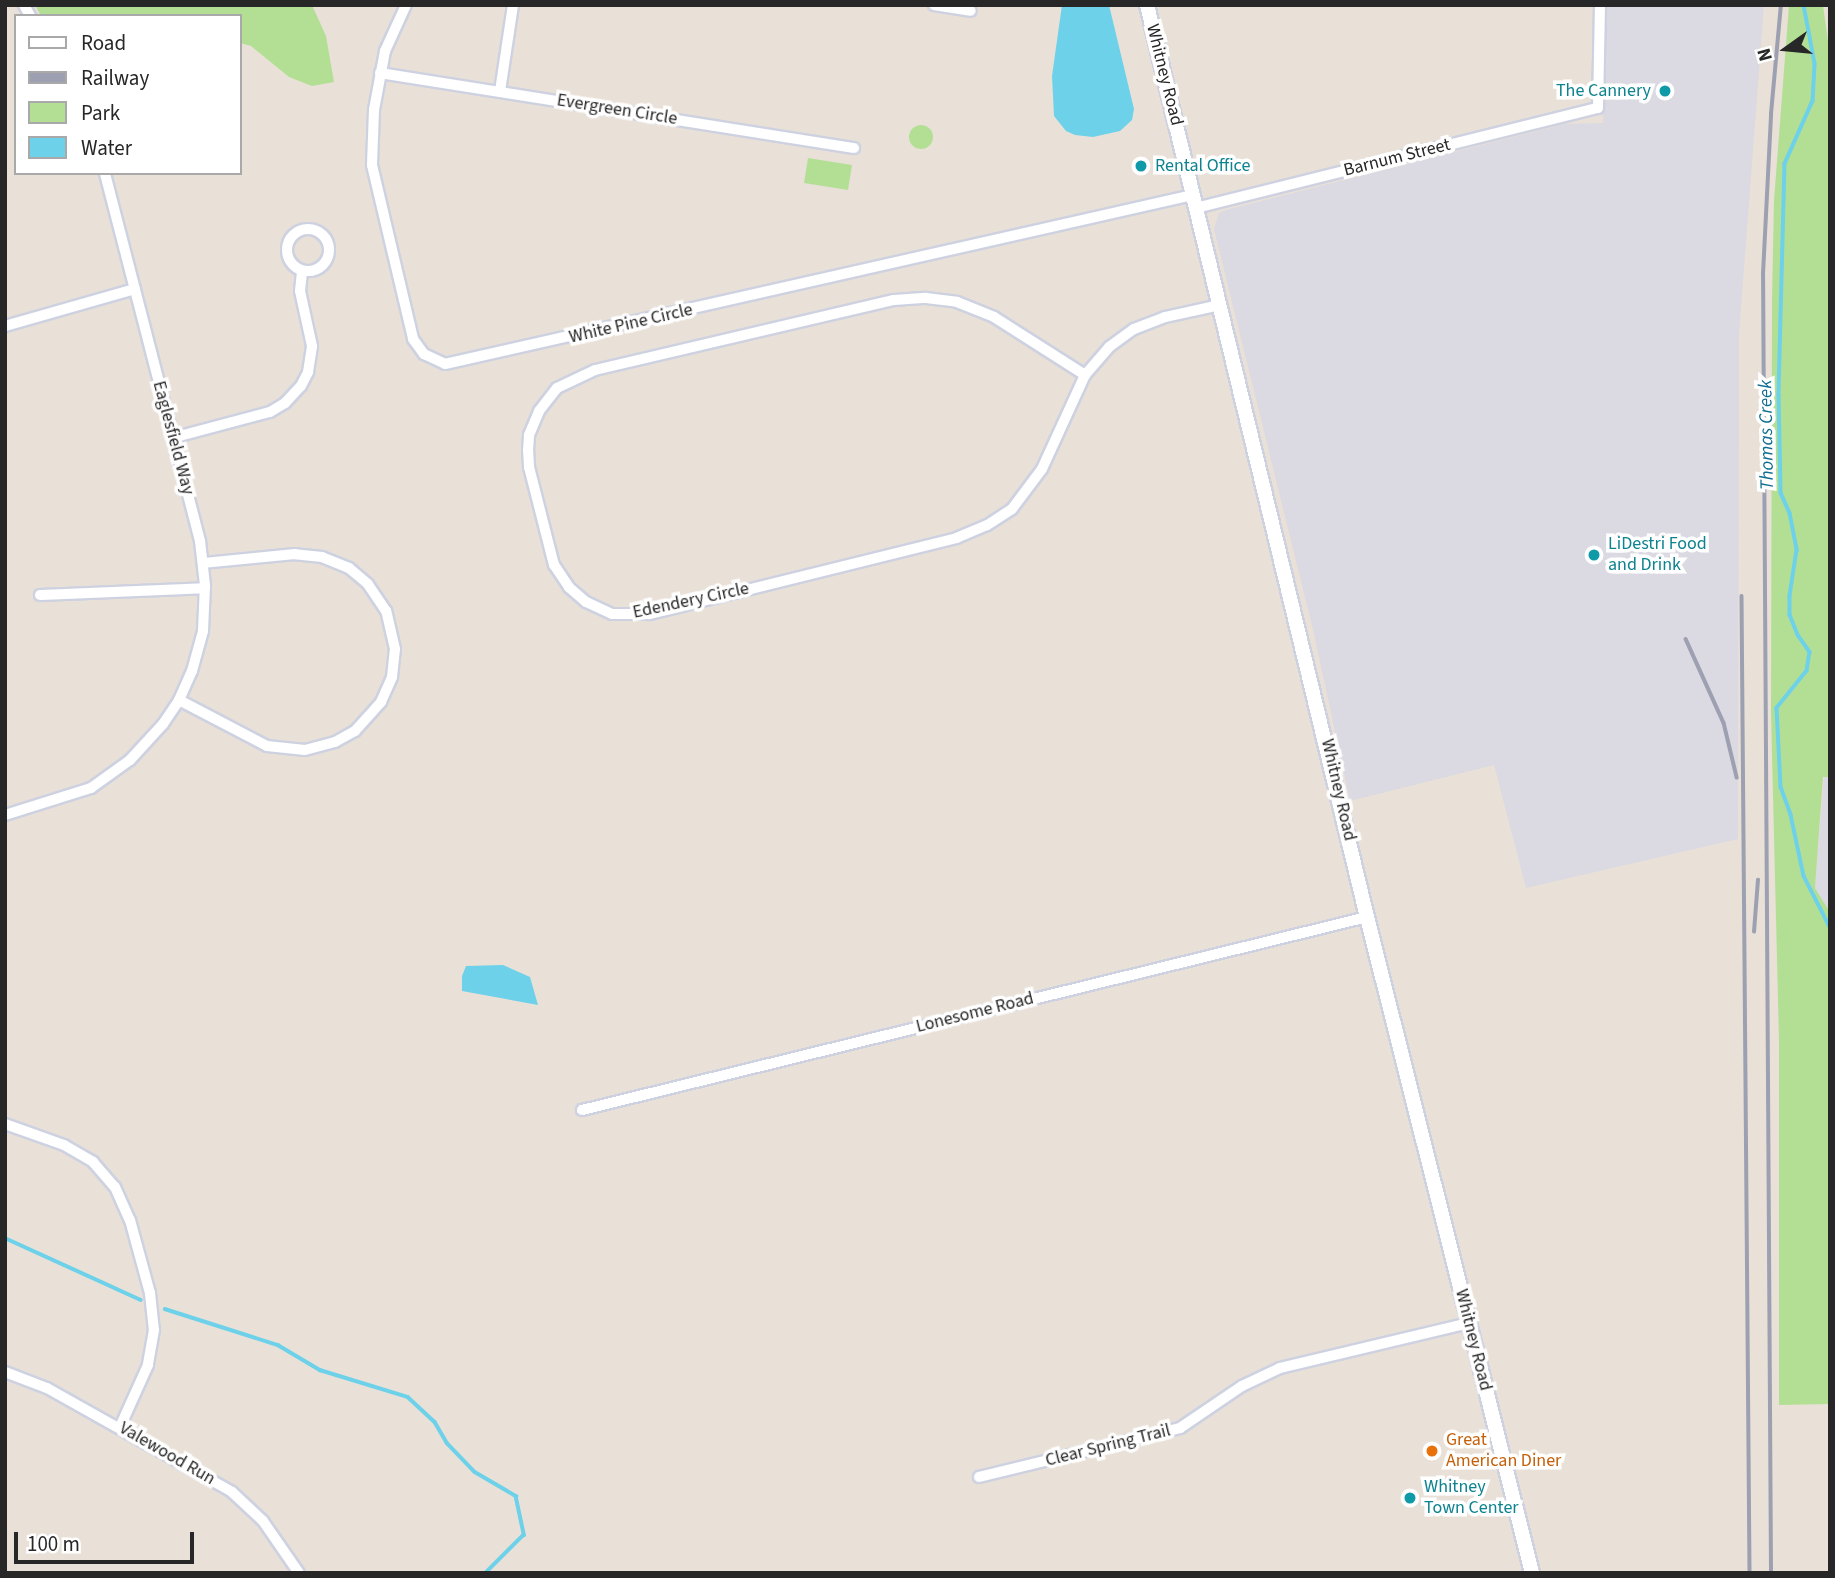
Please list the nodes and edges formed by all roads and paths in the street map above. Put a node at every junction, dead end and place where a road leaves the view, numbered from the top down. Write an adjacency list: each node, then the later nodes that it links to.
1 (406, 5): 7 (street, White Pine Circle)
2 (513, 5): 8 (street)
3 (934, 5): 6 (street)
4 (1147, 5): 11 (main road, Whitney Road)
5 (1600, 5): 11 (street, Barnum Street)
6 (971, 11)
7 (380, 73): 8 (street, Evergreen Circle); 11 (street, White Pine Circle)
8 (500, 91): 9 (street, Evergreen Circle)
9 (854, 148)
10 (106, 175): 13 (street, Eaglesfield Way)
11 (1195, 201): 14 (main road, Whitney Road)
12 (302, 271): 12 (street); 17 (street)
13 (135, 289): 15 (street); 17 (street, Eaglesfield Way)
14 (1220, 304): 16 (street, Edendery Circle); 23 (main road, Whitney Road)
15 (5, 326)
16 (1085, 376): 16 (street, Edendery Circle)
17 (172, 438): 18 (street, Eaglesfield Way)
18 (204, 563): 19 (street, Eaglesfield Way); 21 (street)
19 (205, 588): 20 (street); 21 (street, Eaglesfield Way)
20 (40, 594)
21 (179, 700): 22 (street, Eaglesfield Way)
22 (5, 815)
23 (1367, 917): 24 (street, Lonesome Road); 26 (main road, Whitney Road)
24 (582, 1110)
25 (5, 1124): 28 (street)
26 (1469, 1323): 29 (street, Clear Spring Trail); 31 (main road, Whitney Road)
27 (5, 1372): 28 (street, Valewood Run)
28 (120, 1427): 30 (street, Valewood Run)
29 (979, 1477)
30 (299, 1573)
31 (1532, 1573)

